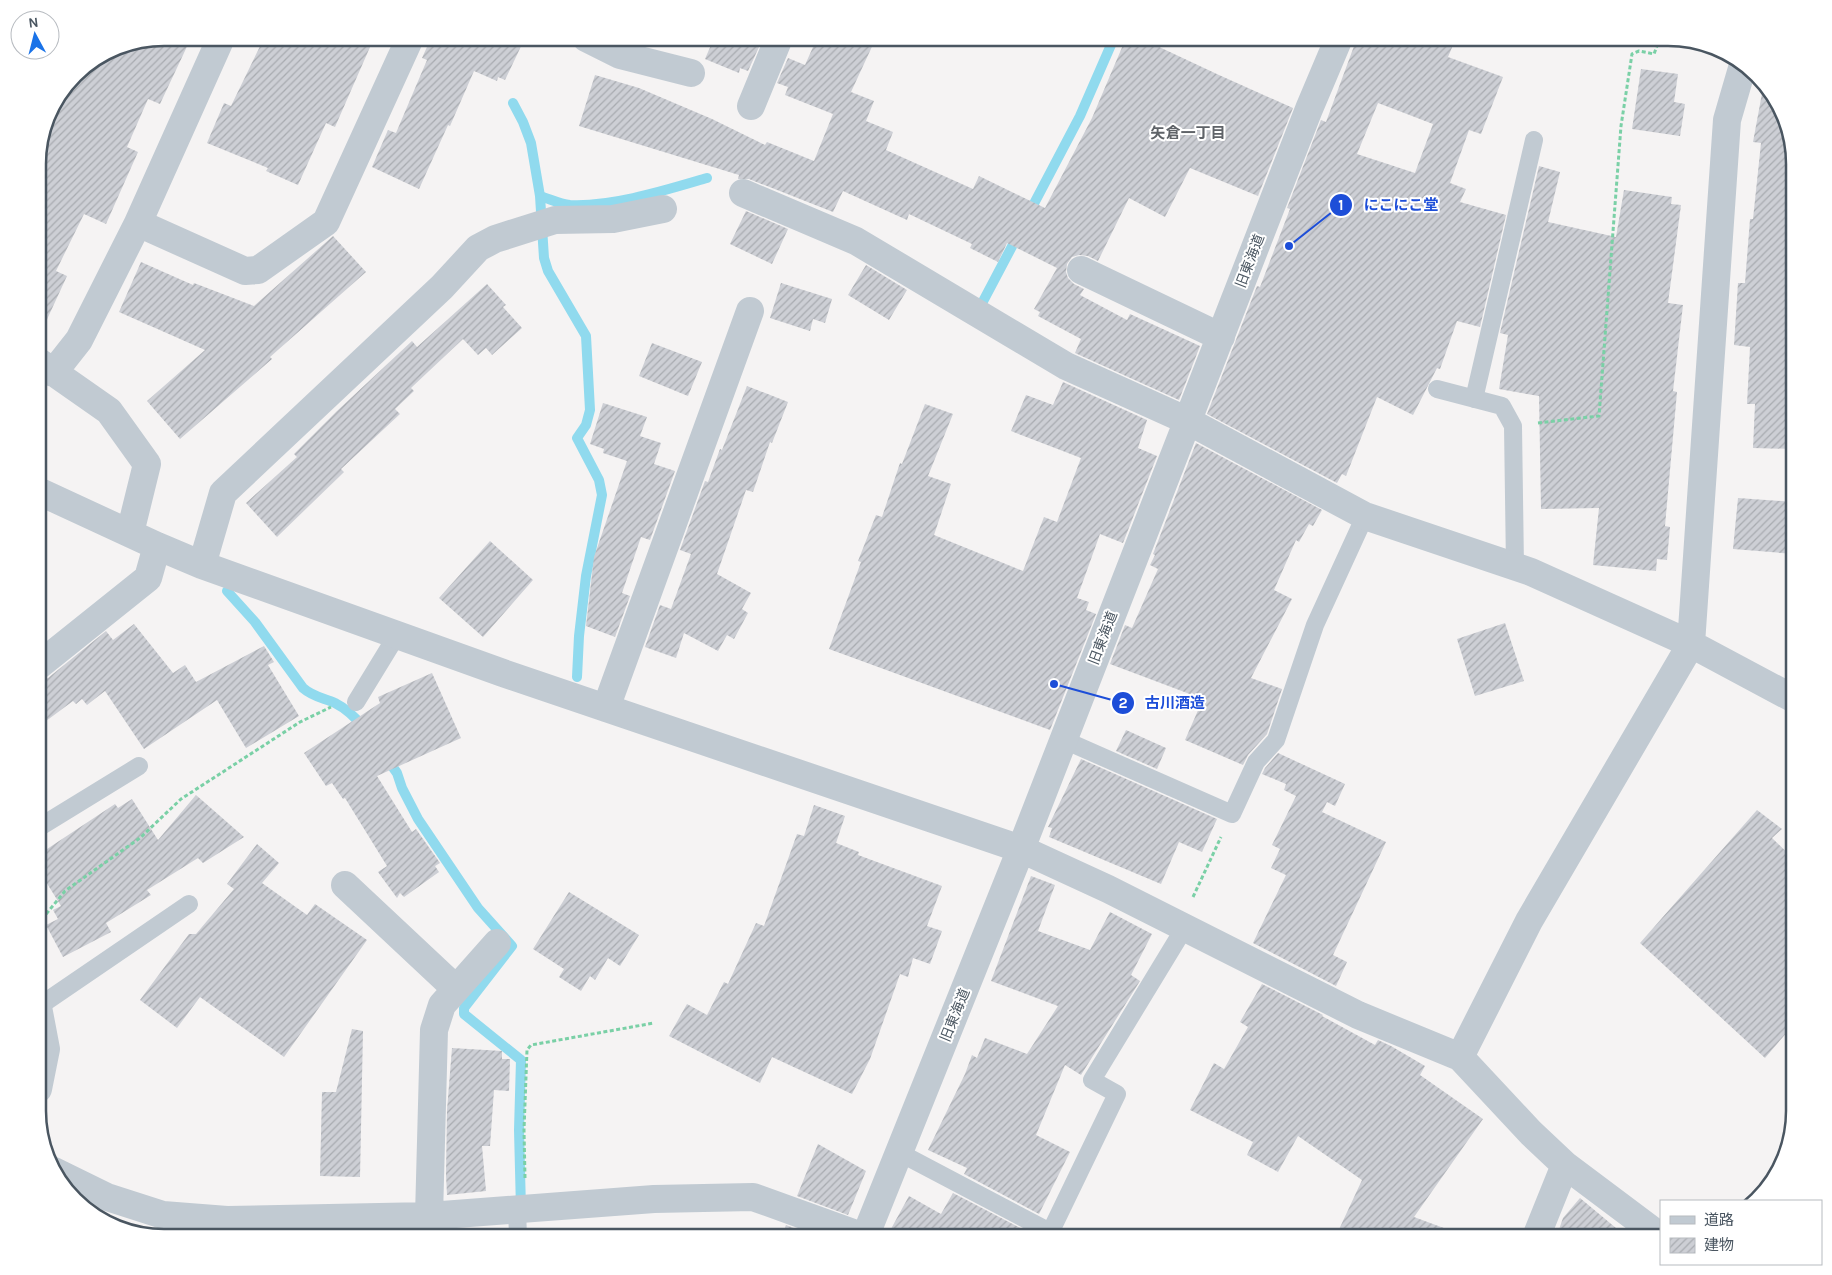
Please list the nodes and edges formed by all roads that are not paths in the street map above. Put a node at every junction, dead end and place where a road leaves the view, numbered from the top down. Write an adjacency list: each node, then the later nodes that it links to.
1 (1336, 46): 15 (street, 旧東海道)
2 (216, 47): 12 (street)
3 (406, 47): 12 (street)
4 (603, 47): 6 (street)
5 (775, 47): 8 (street)
6 (691, 73)
7 (1741, 73): 28 (street)
8 (751, 106)
9 (1534, 140): 19 (lane)
10 (743, 193): 20 (street)
11 (663, 209): 25 (street)
12 (138, 223): 16 (street)
13 (1081, 270): 15 (street)
14 (750, 311): 32 (street)
15 (1221, 337): 20 (street, 旧東海道)
16 (47, 365)
17 (47, 368): 23 (street)
18 (1437, 389): 19 (lane)
19 (1474, 399): 26 (lane)
20 (1188, 421): 22 (street); 33 (street, 旧東海道)
21 (47, 494): 23 (street)
22 (1365, 516): 26 (street); 33 (lane)
23 (130, 533): 24 (street)
24 (157, 546): 25 (street); 29 (street)
25 (202, 565): 27 (street)
26 (1515, 567): 28 (street)
27 (397, 635): 31 (lane); 32 (street)
28 (1691, 644): 30 (street); 43 (street)
29 (47, 659)
30 (1786, 695)
31 (356, 702)
32 (606, 708): 36 (street)
33 (1064, 740): 36 (street, 旧東海道)
34 (139, 766): 35 (lane)
35 (47, 822)
36 (1021, 850): 39 (street); 44 (street, 旧東海道)
37 (345, 885): 41 (street)
38 (189, 904): 42 (lane)
39 (1182, 926): 43 (street); 53 (lane)
40 (497, 943): 41 (street)
41 (456, 989): 48 (street)
42 (47, 1001)
43 (1460, 1057): 45 (street)
44 (900, 1153): 51 (street, 旧東海道); 52 (lane)
45 (1565, 1165): 54 (street); 55 (street)
46 (68, 1178): 48 (street)
47 (521, 1209): 48 (street); 49 (lane); 50 (street)
48 (428, 1216)
49 (519, 1229)
50 (840, 1229)
51 (868, 1229)
52 (1038, 1229)
53 (1052, 1229)
54 (1540, 1229)
55 (1650, 1229)

